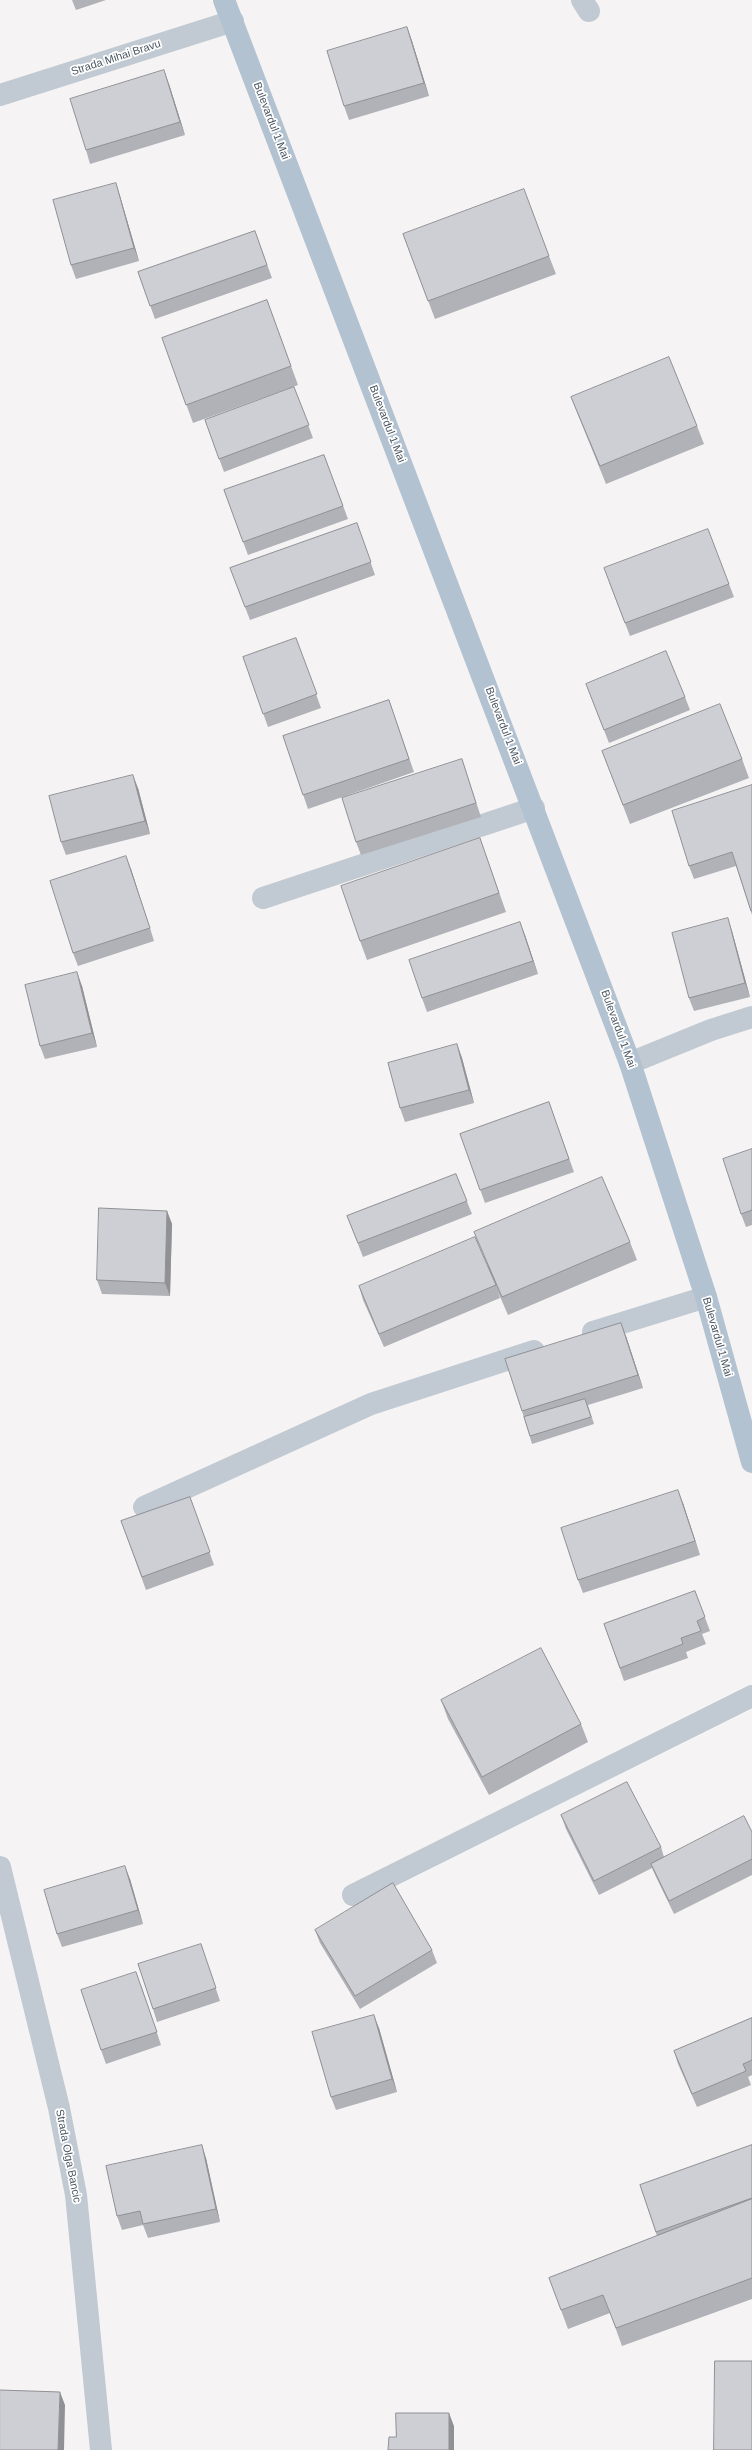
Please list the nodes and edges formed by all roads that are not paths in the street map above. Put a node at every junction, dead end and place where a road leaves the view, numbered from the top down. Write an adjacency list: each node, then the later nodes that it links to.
1 (224, 0): 2 (main road, Bulevardul 1 Mai)
2 (233, 21): 3 (street, Strada Mihai Bravu); 4 (main road, Bulevardul 1 Mai)
3 (0, 95)
4 (534, 808): 5 (street); 7 (main road, Bulevardul 1 Mai)
5 (263, 898)
6 (752, 1017): 7 (street)
7 (630, 1063): 8 (main road, Bulevardul 1 Mai)
8 (706, 1297): 9 (street); 11 (main road, Bulevardul 1 Mai)
9 (577, 1337)
10 (555, 1344): 12 (street)
11 (752, 1462)
12 (144, 1507)
13 (752, 1696): 15 (street)
14 (0, 1867): 16 (street, Strada Olga Bancic)
15 (353, 1895)
16 (101, 2450)

